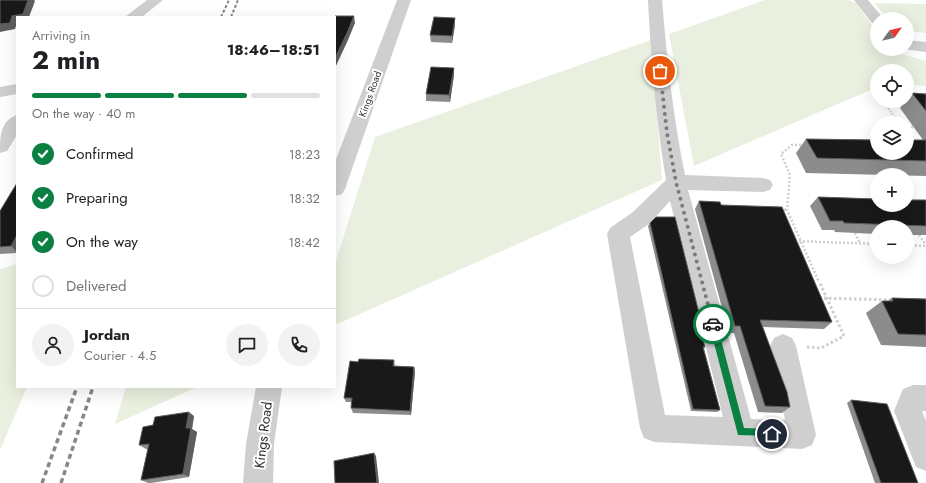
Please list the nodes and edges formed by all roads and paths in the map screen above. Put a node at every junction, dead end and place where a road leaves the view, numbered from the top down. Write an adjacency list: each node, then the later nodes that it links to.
1 (156, 0): 6 (street)
2 (404, 0): 18 (street, Kings Road)
3 (655, 0): 16 (street)
4 (861, 0): 5 (street)
5 (871, 12)
6 (133, 16)
7 (914, 46): 8 (street)
8 (926, 47)
9 (16, 89): 10 (street)
10 (0, 92)
11 (16, 122): 14 (street)
12 (914, 144): 15 (path)
13 (806, 145): 20 (path)
14 (0, 146)
15 (917, 148)
16 (676, 182): 17 (street); 37 (street); 37 (street)
17 (763, 185)
18 (336, 186)
19 (772, 209): 20 (path)
20 (787, 210): 24 (path)
21 (855, 233): 25 (path)
22 (919, 235): 28 (path)
23 (794, 241): 24 (path)
24 (801, 242): 25 (path); 30 (path)
25 (860, 244): 26 (path)
26 (870, 244)
27 (914, 245): 28 (path)
28 (926, 245)
29 (816, 298): 30 (path)
30 (827, 298): 31 (path); 34 (path)
31 (890, 300): 32 (path); 33 (path)
32 (897, 300)
33 (893, 306)
34 (783, 346): 37 (street)
35 (269, 388): 39 (street, Kings Road)
36 (926, 398): 38 (street)
37 (741, 432)
38 (926, 457)
39 (258, 483)

